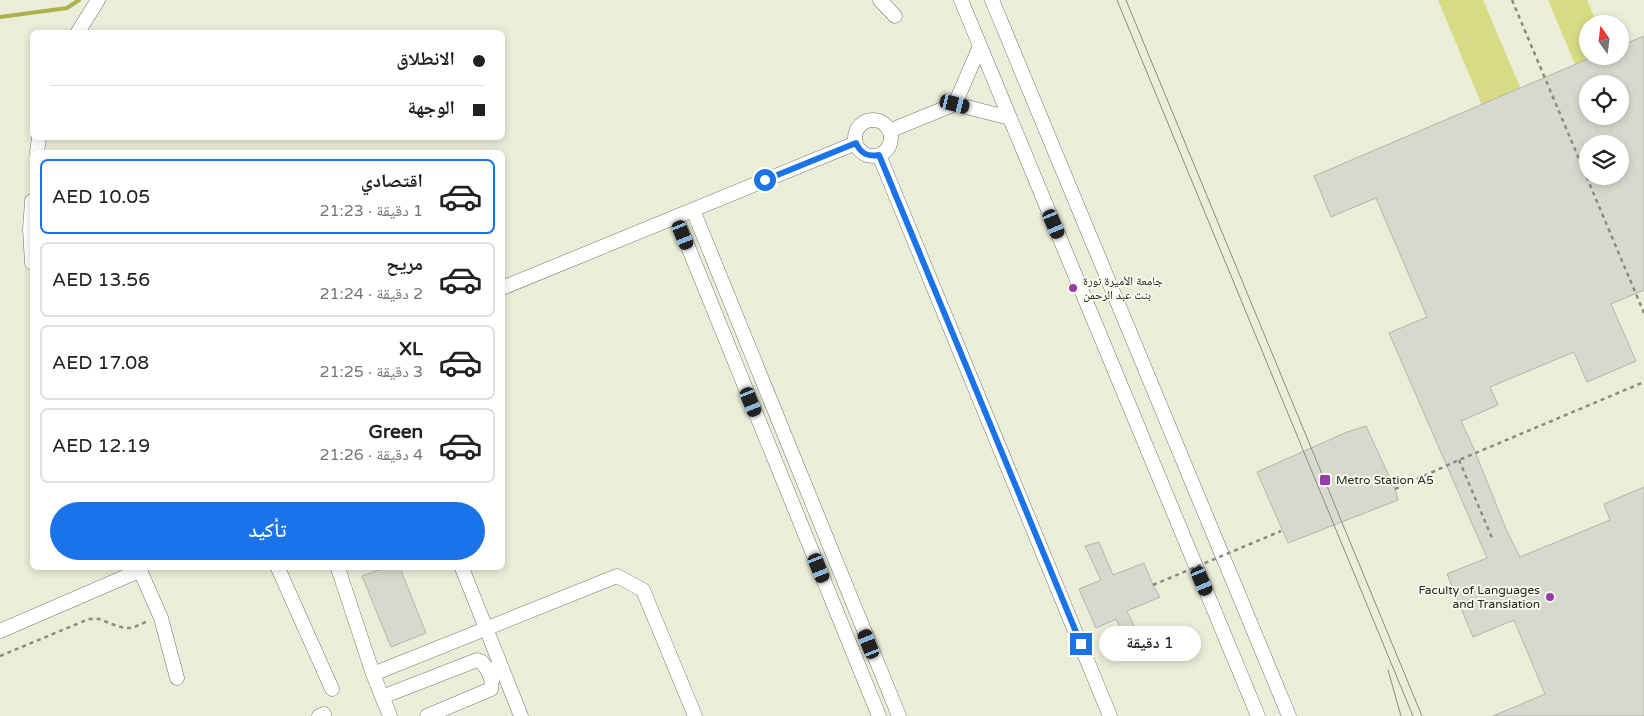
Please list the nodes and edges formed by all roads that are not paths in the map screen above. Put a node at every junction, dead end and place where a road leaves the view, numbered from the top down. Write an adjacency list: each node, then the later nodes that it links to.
1 (98, 0): 6 (street)
2 (880, 0): 5 (street)
3 (961, 0): 7 (street)
4 (992, 0): 36 (street)
5 (895, 16)
6 (79, 30)
7 (980, 46): 8 (street); 9 (street)
8 (955, 104): 9 (street); 10 (street)
9 (1010, 118): 35 (street)
10 (890, 131): 11 (street); 12 (street)
11 (856, 143): 12 (street); 13 (street)
12 (879, 155): 34 (street)
13 (693, 210): 14 (street); 33 (street)
14 (676, 217): 15 (street); 32 (street)
15 (505, 287)
16 (138, 570): 22 (street)
17 (140, 570): 25 (street)
18 (279, 570): 26 (street)
19 (339, 570): 24 (street)
20 (463, 570): 21 (street)
21 (486, 629): 23 (street); 24 (street); 31 (street)
22 (0, 631)
23 (495, 668): 27 (street); 29 (street); 30 (street)
24 (373, 674): 27 (street)
25 (177, 678)
26 (332, 689)
27 (382, 697): 28 (street)
28 (390, 716)
29 (427, 716)
30 (521, 716)
31 (695, 716)
32 (879, 716)
33 (898, 716)
34 (1110, 716)
35 (1258, 716)
36 (1289, 716)

